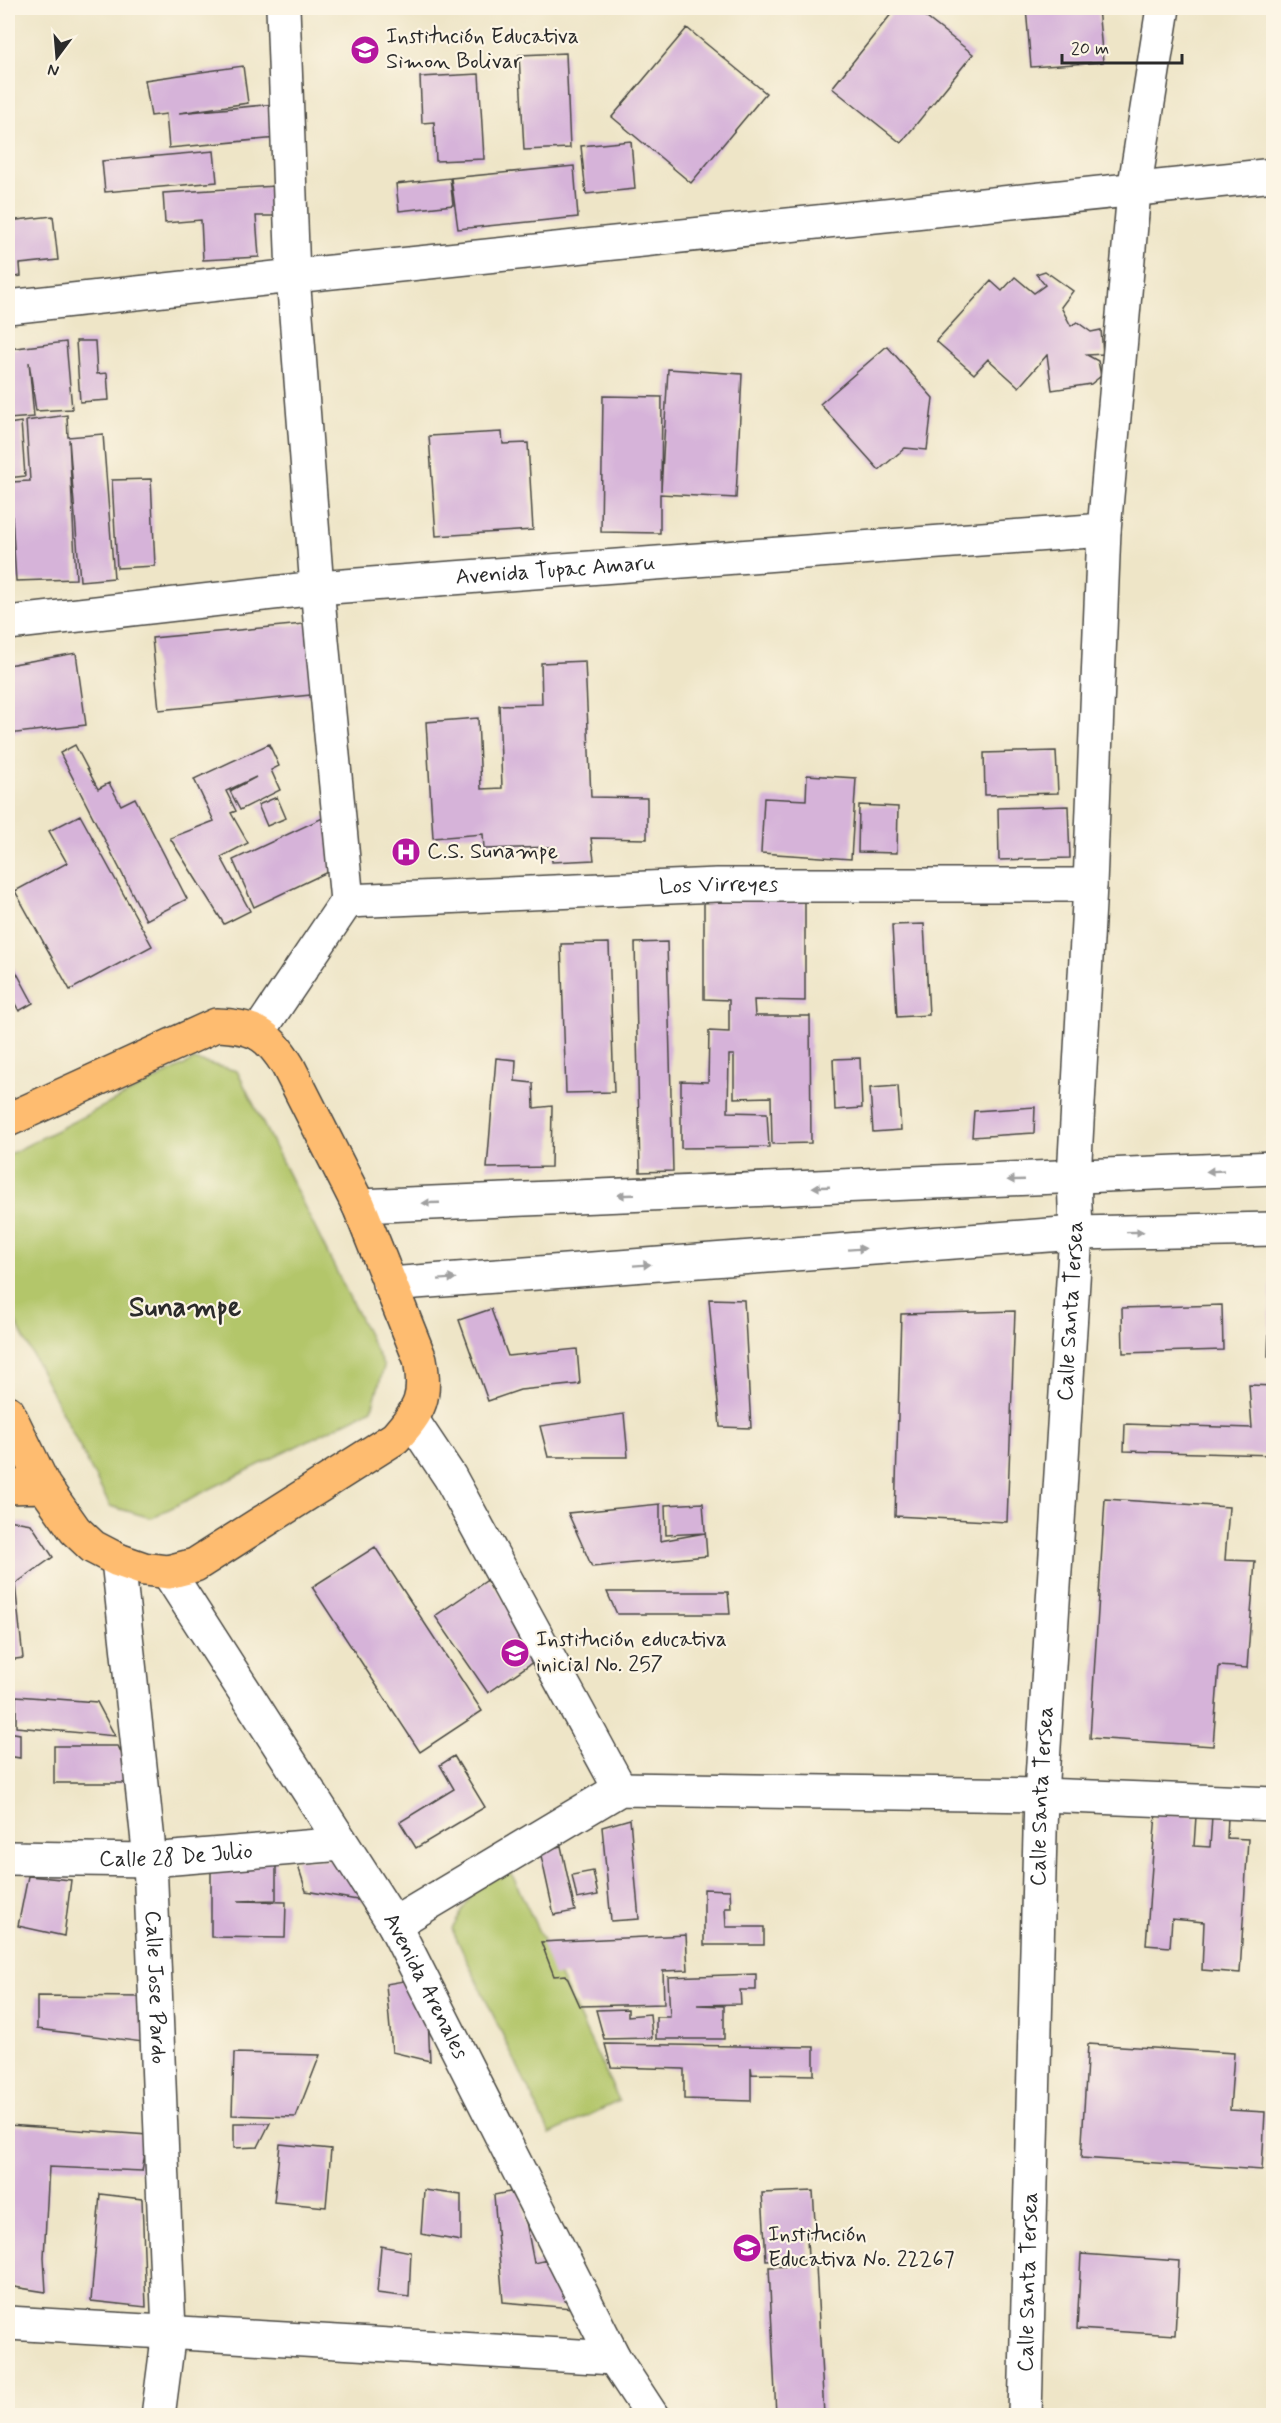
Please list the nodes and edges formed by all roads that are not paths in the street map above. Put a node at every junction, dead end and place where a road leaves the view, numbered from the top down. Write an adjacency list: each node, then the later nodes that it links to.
1 (283, 8): 5 (street)
2 (1163, 8): 4 (street, Calle Santa Tersea)
3 (1274, 175): 4 (street)
4 (1134, 191): 5 (street); 7 (street, Calle Santa Tersea)
5 (293, 276): 6 (street); 8 (street)
6 (8, 307)
7 (1104, 530): 8 (street, Avenida Tupac Amaru); 10 (street, Calle Santa Tersea)
8 (317, 588): 9 (street, Avenida Tupac Amaru); 11 (street)
9 (8, 623)
10 (1090, 885): 11 (street, Los Virreyes); 15 (street, Calle Santa Tersea)
11 (347, 901): 12 (street)
12 (258, 1032): 13 (main road); 16 (main road)
13 (8, 1120)
14 (1274, 1168): 15 (street, one-way to 15)
15 (1074, 1177): 16 (street, one-way to 16); 18 (street, Calle Santa Tersea)
16 (359, 1206): 19 (main road)
17 (1274, 1229): 18 (street, one-way to 17)
18 (1076, 1233): 19 (street, one-way to 18); 27 (street, Calle Santa Tersea)
19 (389, 1284): 21 (main road)
20 (8, 1412): 22 (main road)
21 (412, 1420): 25 (main road); 26 (street)
22 (44, 1486): 23 (main road); 24 (main road)
23 (8, 1487)
24 (118, 1560): 25 (main road); 31 (street, Calle Jose Pardo)
25 (168, 1572): 29 (street, Avenida Arenales)
26 (620, 1789): 27 (street); 32 (street)
27 (1041, 1795): 28 (street); 38 (street, Calle Santa Tersea)
28 (1274, 1804)
29 (342, 1844): 31 (street, Calle 28 De Julio); 32 (street, Avenida Arenales)
30 (8, 1858): 31 (street, Calle 28 De Julio)
31 (150, 1860): 34 (street, Calle Jose Pardo)
32 (394, 1924): 35 (street, Avenida Arenales)
33 (8, 2323): 34 (street)
34 (169, 2332): 35 (street); 36 (street, Calle Jose Pardo)
35 (614, 2358): 37 (street, Avenida Arenales)
36 (158, 2415)
37 (651, 2415)
38 (1025, 2415)

